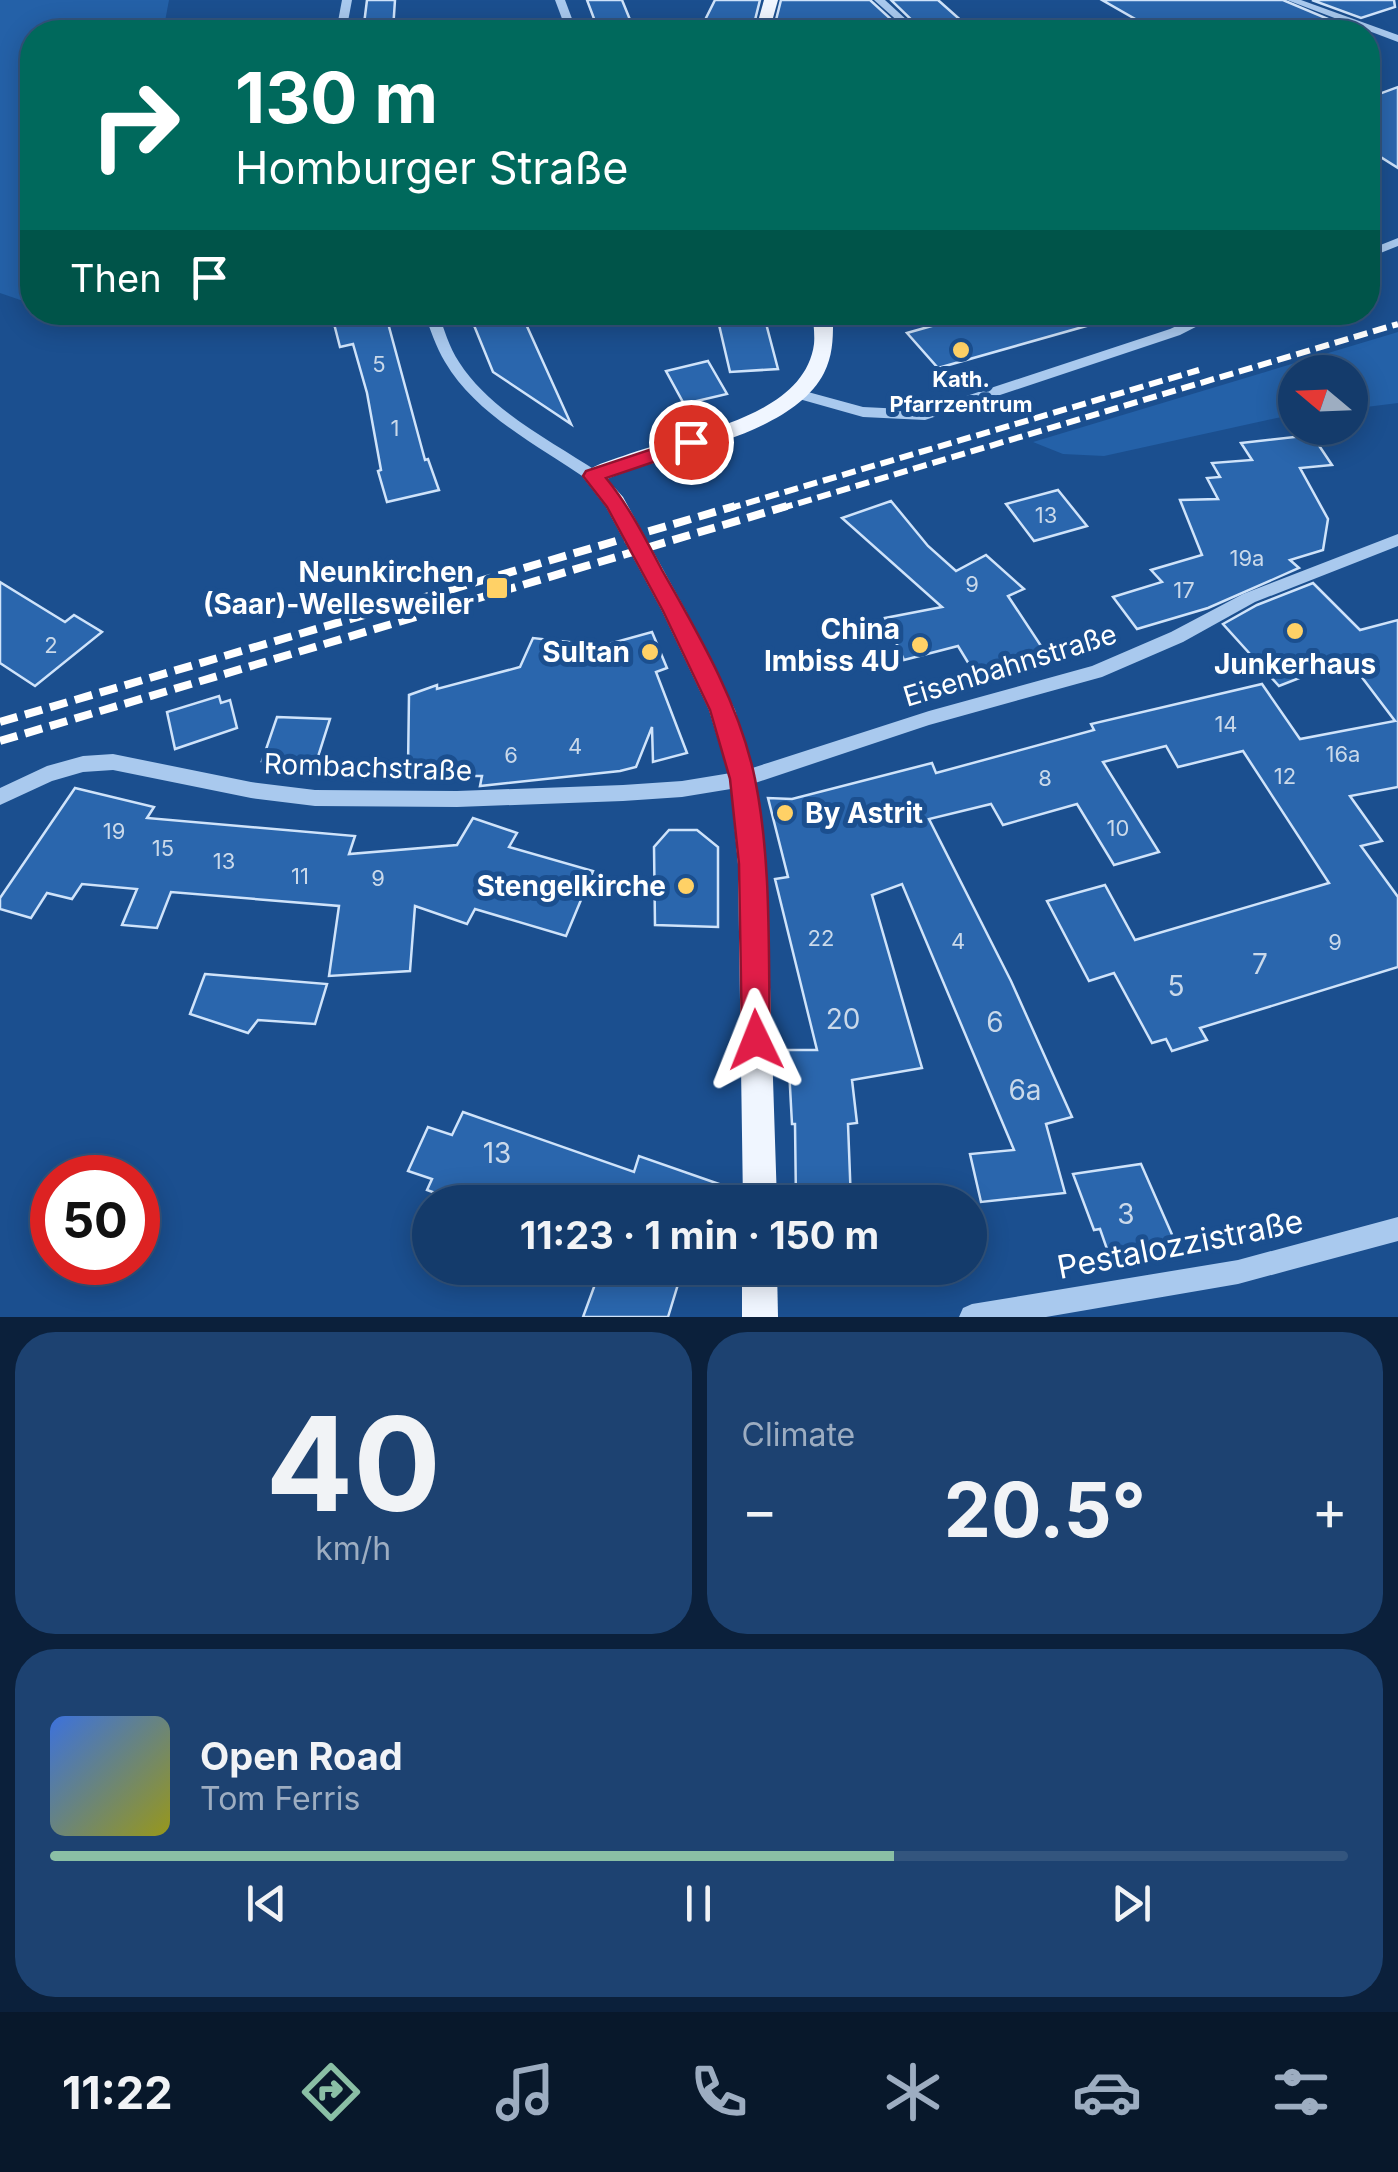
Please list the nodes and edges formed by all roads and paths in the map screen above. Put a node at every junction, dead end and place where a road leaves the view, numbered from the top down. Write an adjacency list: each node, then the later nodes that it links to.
1 (879, 0): 3 (street)
2 (1292, 0): 4 (street)
3 (902, 20)
4 (1346, 20)
5 (436, 325): 9 (street)
6 (823, 325): 8 (main road)
7 (1190, 325): 8 (street)
8 (797, 394): 9 (main road)
9 (593, 476): 11 (main road)
10 (1398, 540): 11 (street, Eisenbahnstraße)
11 (743, 779): 12 (street, Rombachstraße); 13 (main road)
12 (0, 797)
13 (760, 1185)
14 (1398, 1229): 17 (street, Pestalozzistraße)
15 (760, 1285): 16 (main road)
16 (760, 1317)
17 (972, 1317)

